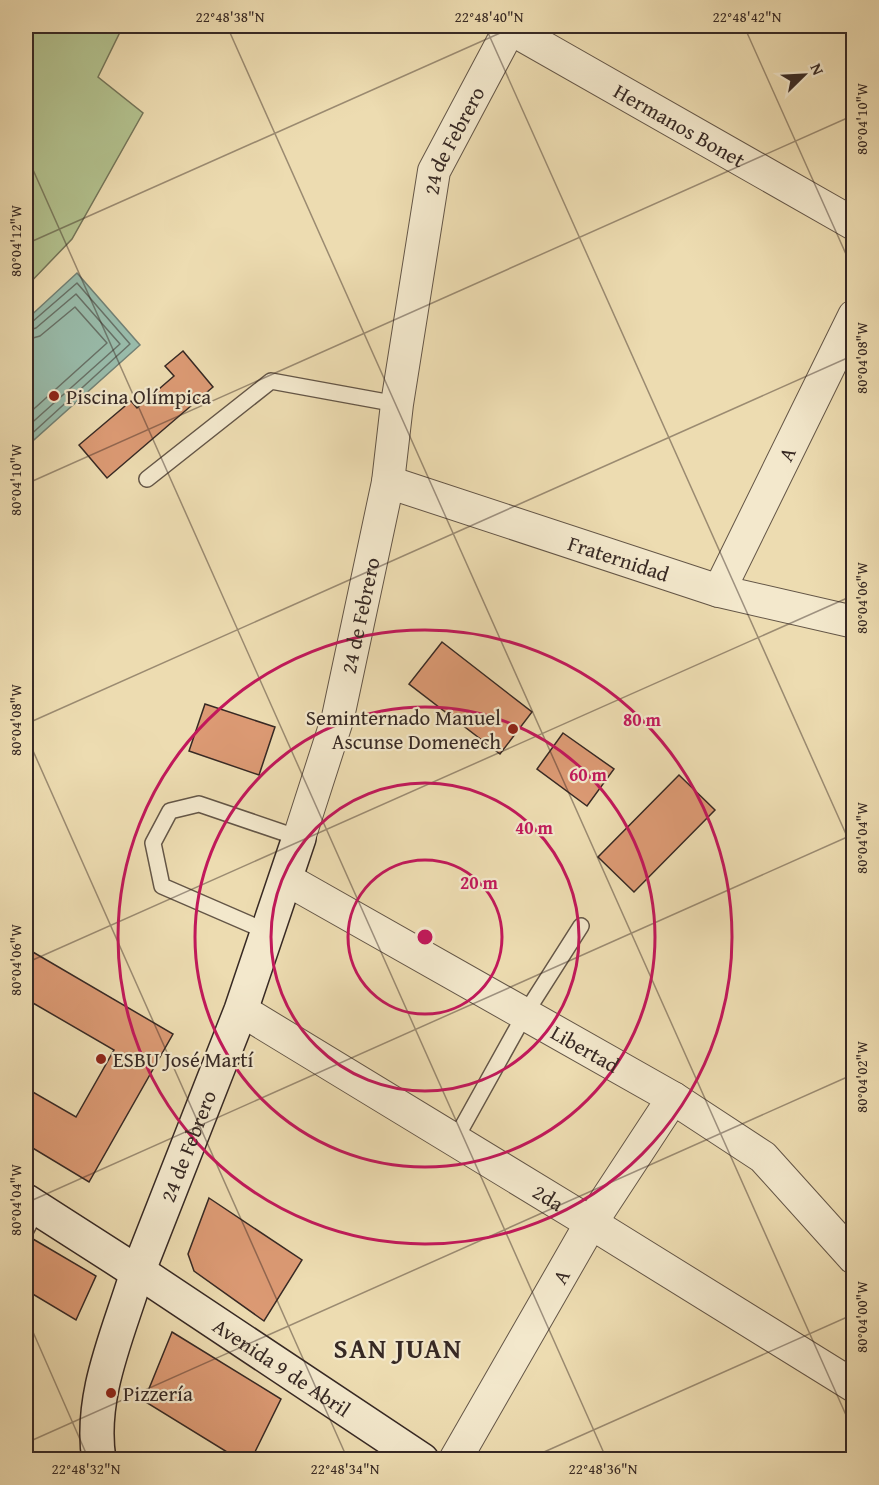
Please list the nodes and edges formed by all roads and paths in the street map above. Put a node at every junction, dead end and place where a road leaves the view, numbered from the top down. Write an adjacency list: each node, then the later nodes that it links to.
1 (508, 27): 2 (street, Hermanos Bonet); 4 (street, 24 de Febrero)
2 (854, 224)
3 (854, 316): 7 (street, A)
4 (397, 404): 5 (lane); 6 (street, 24 de Febrero)
5 (147, 479)
6 (388, 482): 7 (street, Fraternidad); 9 (street, 24 de Febrero)
7 (719, 591): 8 (street, Fraternidad)
8 (854, 622)
9 (299, 838): 10 (street, 24 de Febrero); 12 (lane)
10 (286, 879): 12 (street, 24 de Febrero); 14 (street, Libertad)
11 (581, 926): 14 (lane)
12 (268, 932): 13 (street, 24 de Febrero)
13 (241, 1010): 16 (street, 2da); 20 (street, 24 de Febrero)
14 (525, 1014): 15 (street, Libertad); 16 (lane)
15 (673, 1098): 18 (street, A); 19 (street, Libertad)
16 (455, 1140): 18 (street, 2da)
17 (30, 1213): 20 (street, Avenida 9 de Abril)
18 (591, 1223): 21 (street, 2da); 24 (street, A)
19 (854, 1258)
20 (138, 1272): 22 (street, 24 de Febrero); 23 (street, Avenida 9 de Abril)
21 (854, 1386)
22 (104, 1453)
23 (422, 1460)
24 (454, 1460)

